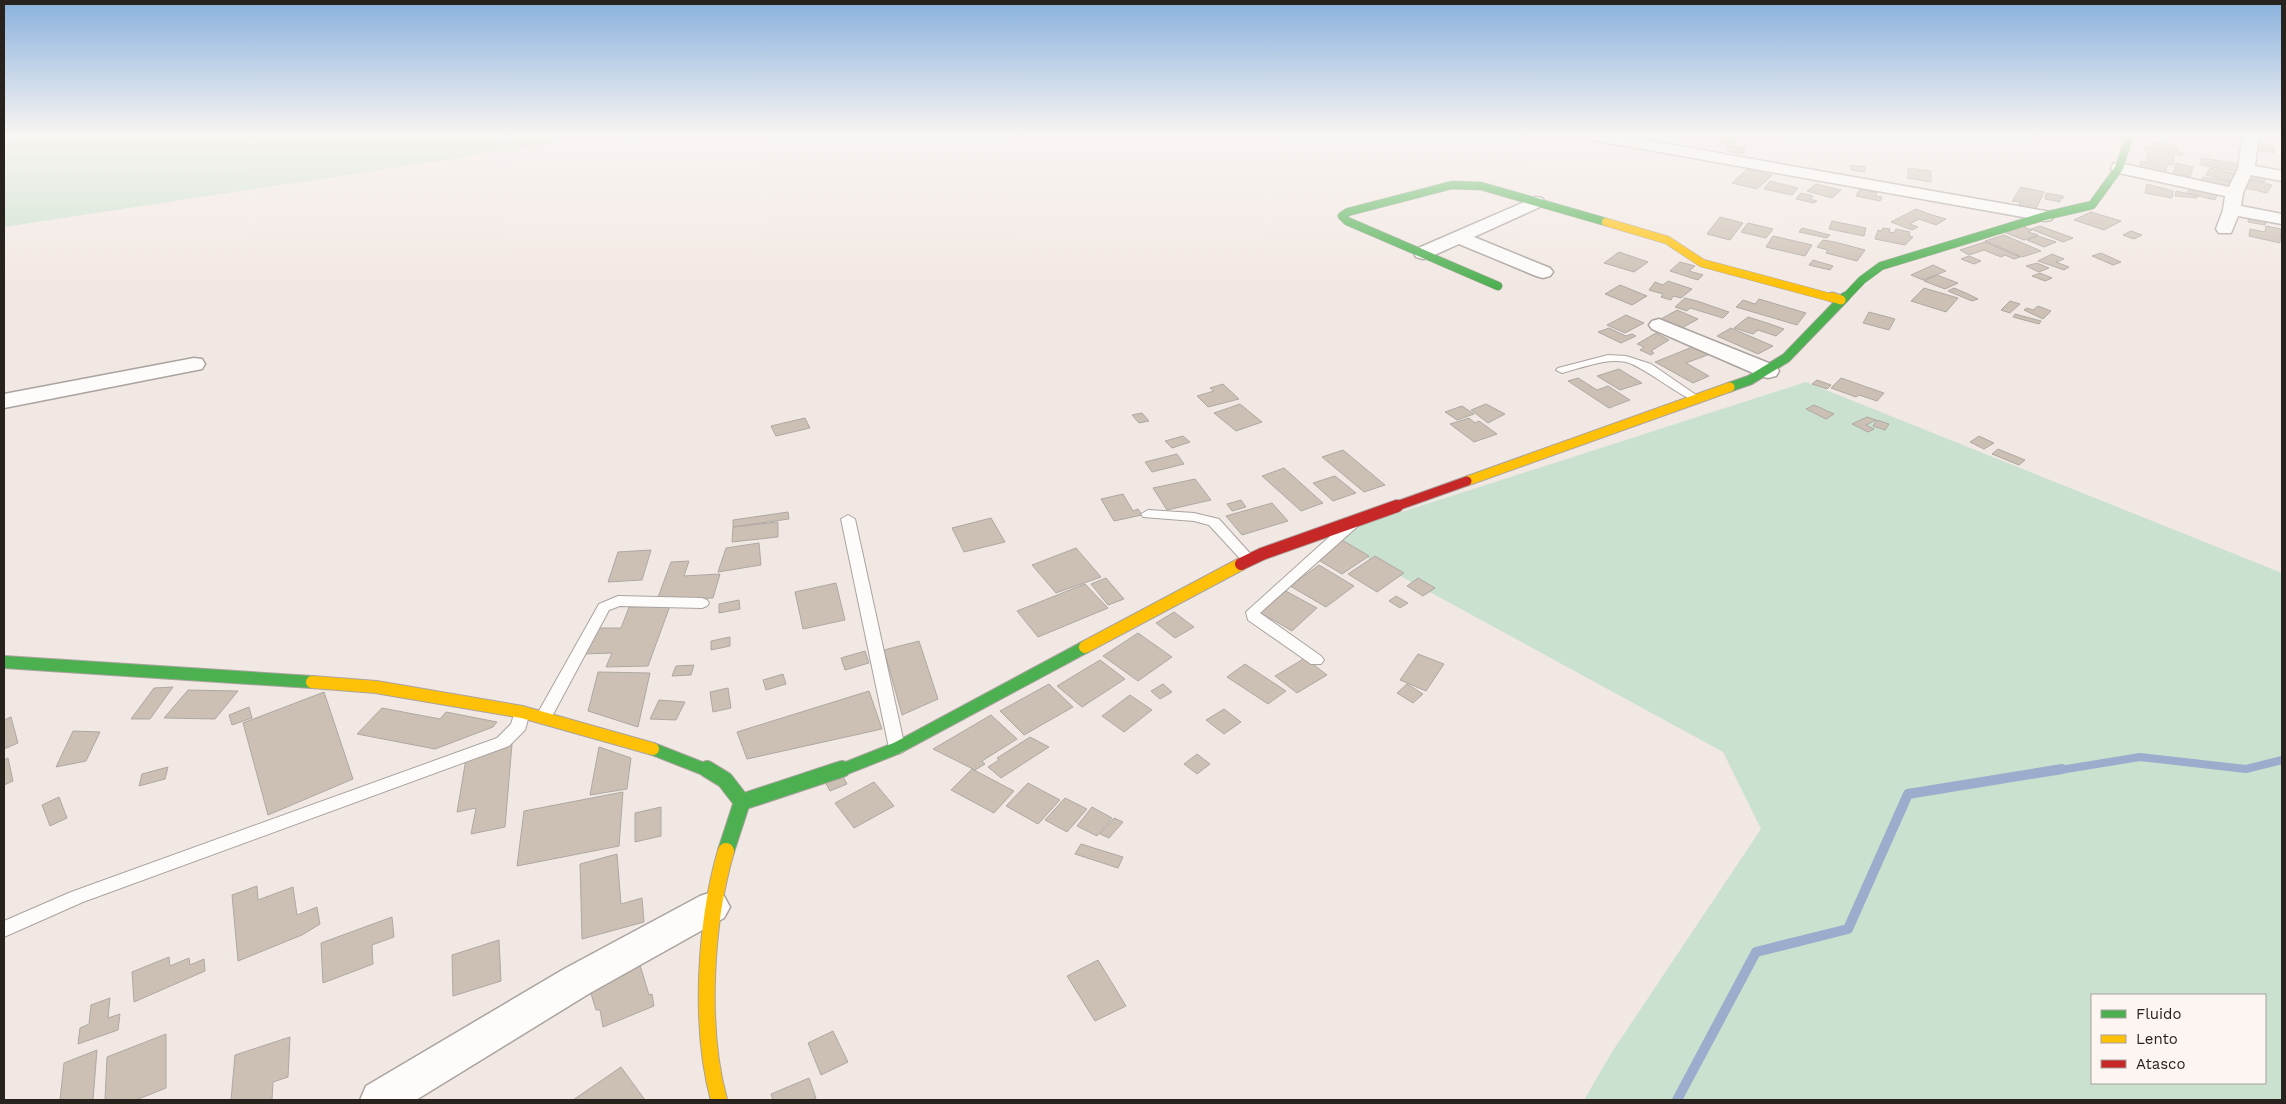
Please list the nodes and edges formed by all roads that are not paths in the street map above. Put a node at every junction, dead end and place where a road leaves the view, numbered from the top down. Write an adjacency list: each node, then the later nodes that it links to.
1 (1453, 186): 13 (street)
2 (1476, 186): 8 (street)
3 (1897, 186): 9 (street)
4 (2106, 186): 9 (street)
5 (2180, 186): 7 (street)
6 (2239, 186): 7 (street)
7 (2233, 201): 10 (street); 11 (street)
8 (1536, 202): 12 (street); 16 (street)
9 (2045, 216): 16 (street)
10 (2282, 220)
11 (2225, 229)
12 (1458, 237): 13 (street); 14 (street)
13 (1423, 253): 15 (street)
14 (1543, 272)
15 (1498, 286)
16 (1841, 300): 20 (street)
17 (1659, 325): 20 (street)
18 (194, 364): 22 (street)
19 (1562, 370): 21 (lane)
20 (1768, 371): 21 (street)
21 (1696, 399): 25 (street)
22 (4, 401)
23 (1148, 514): 26 (lane)
24 (848, 519): 32 (lane)
25 (1358, 520): 26 (street); 28 (lane)
26 (1249, 560): 32 (street)
27 (702, 603): 31 (lane)
28 (1316, 660)
29 (4, 662): 30 (street)
30 (522, 712): 31 (street); 35 (lane)
31 (543, 718): 33 (street)
32 (897, 748): 33 (street)
33 (742, 802): 34 (street)
34 (712, 907): 36 (street); 37 (street)
35 (4, 929)
36 (380, 1100)
37 (719, 1100)

